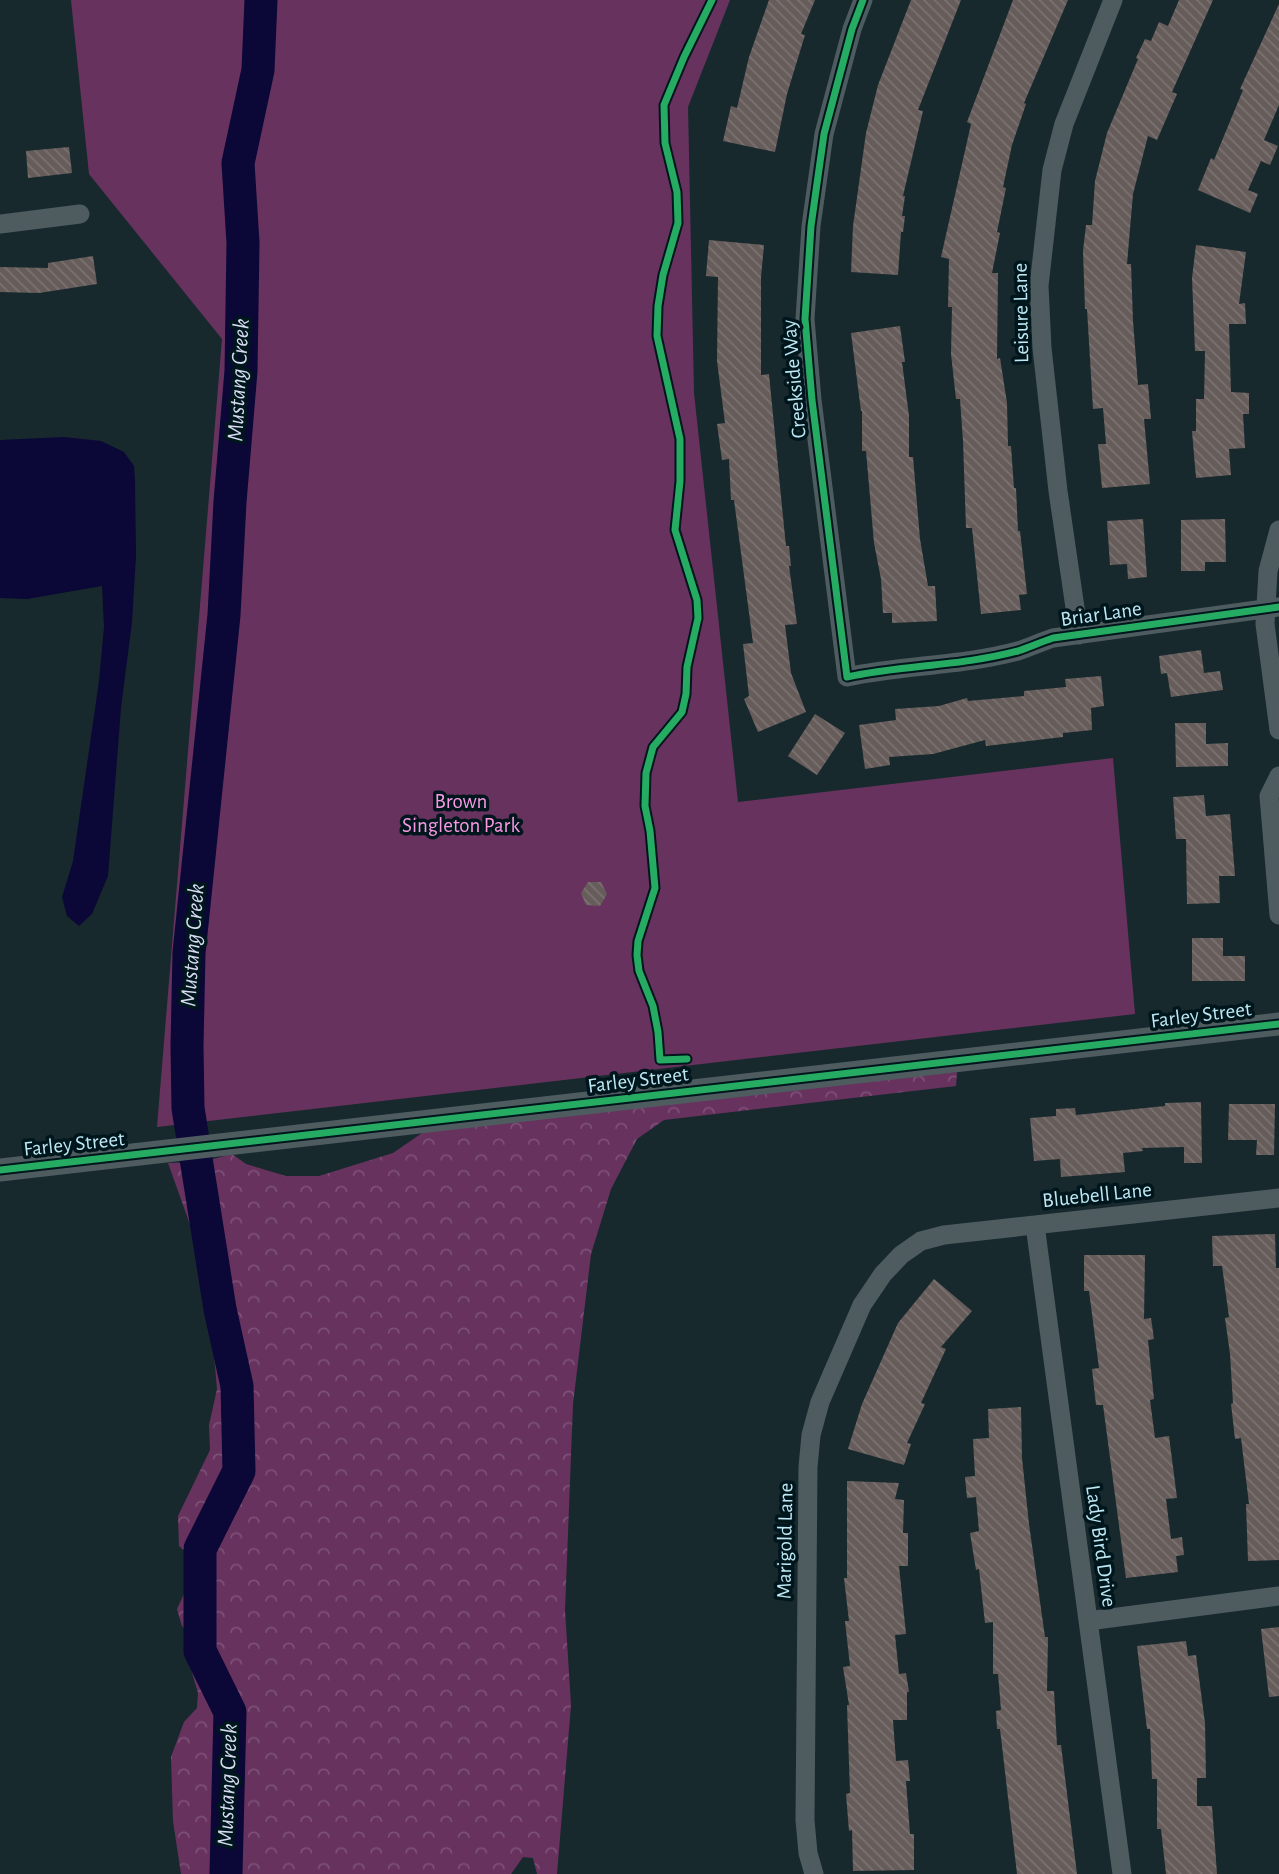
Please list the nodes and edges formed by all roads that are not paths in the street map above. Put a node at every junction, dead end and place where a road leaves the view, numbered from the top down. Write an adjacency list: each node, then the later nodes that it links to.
1 (863, 0): 8 (street, Creekside Way)
2 (1114, 0): 7 (street, Leisure Lane)
3 (80, 214): 4 (street)
4 (0, 224)
5 (1279, 530): 6 (street)
6 (1272, 608): 7 (street, Briar Lane); 9 (street)
7 (1079, 635): 8 (street, Briar Lane)
8 (847, 677)
9 (1279, 730)
10 (1279, 776): 11 (street)
11 (1276, 857): 12 (street)
12 (1279, 915)
13 (1279, 1024): 14 (street, Farley Street)
14 (0, 1170)
15 (1279, 1198): 16 (street, Bluebell Lane)
16 (1035, 1225): 17 (street, Bluebell Lane); 19 (street, Lady Bird Drive)
17 (921, 1241): 20 (street, Marigold Lane)
18 (1279, 1596): 19 (street)
19 (1088, 1621): 21 (street, Lady Bird Drive)
20 (814, 1874)
21 (1122, 1874)

